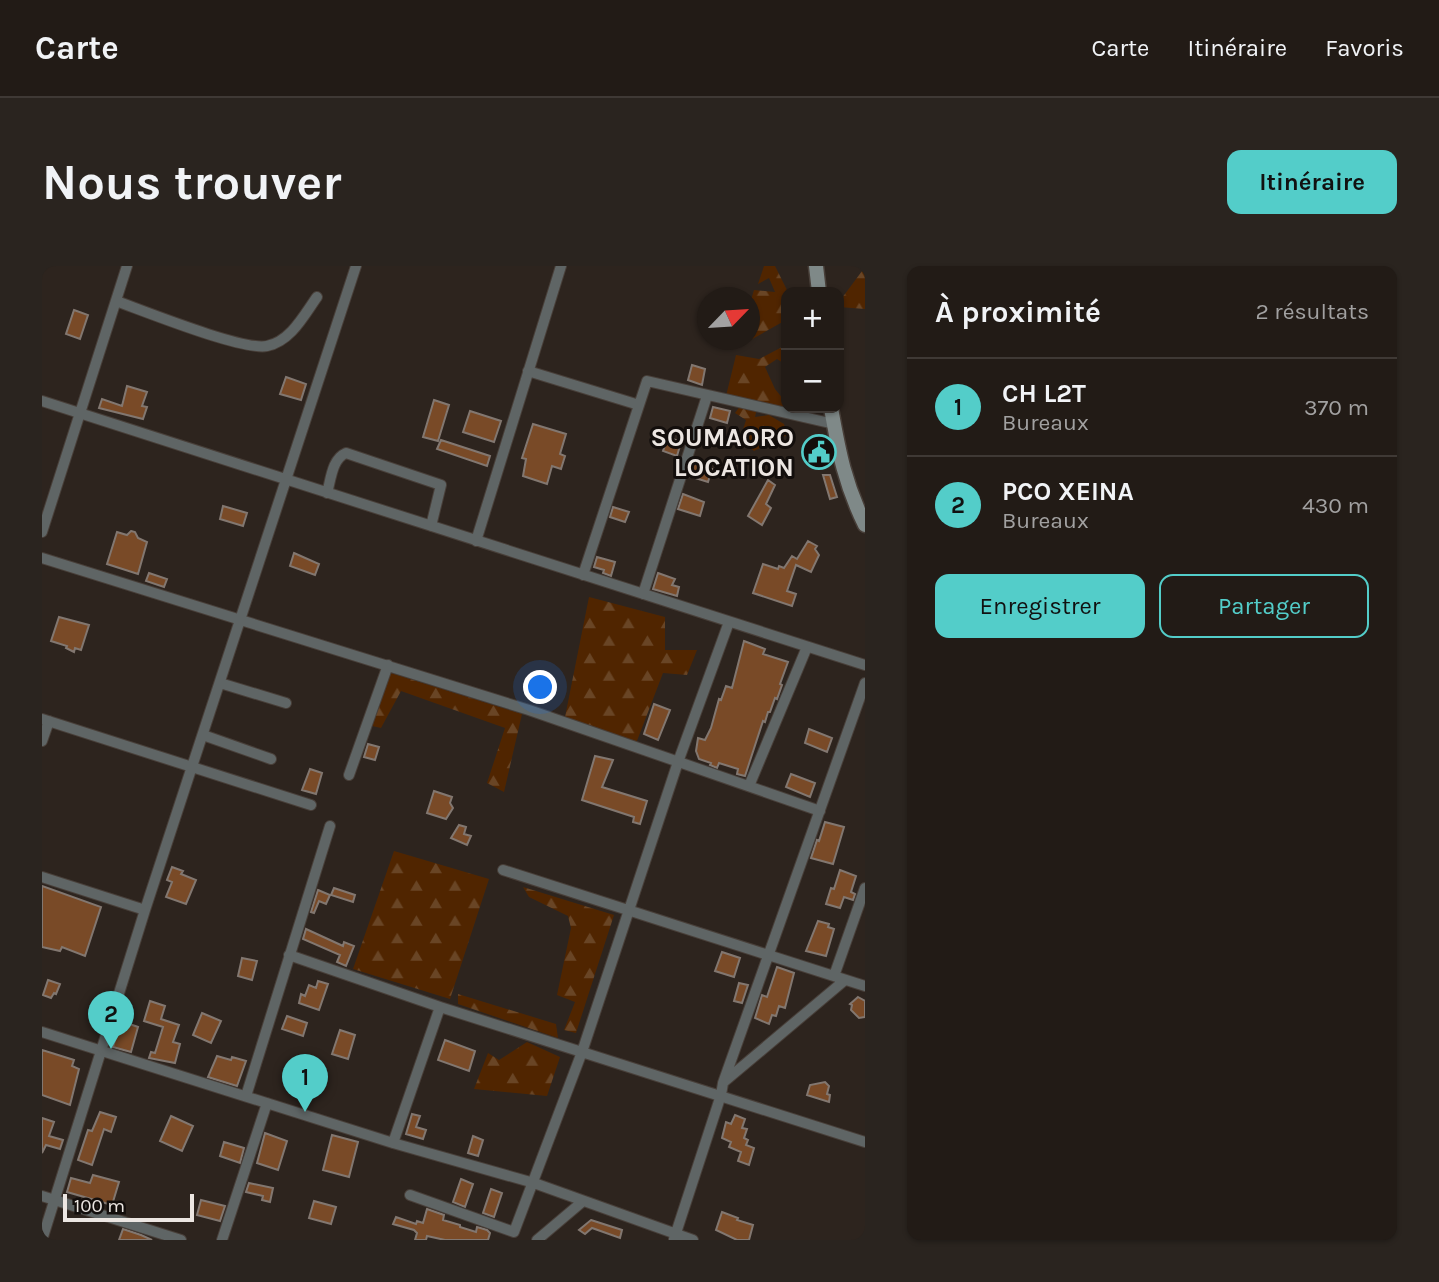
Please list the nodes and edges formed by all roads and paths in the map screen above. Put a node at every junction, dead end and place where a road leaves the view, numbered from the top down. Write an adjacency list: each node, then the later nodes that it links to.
1 (127, 266): 7 (street)
2 (356, 266): 15 (street)
3 (561, 266): 8 (street)
4 (816, 266): 5 (main road)
5 (818, 287)
6 (317, 298): 7 (street)
7 (116, 301): 13 (street)
8 (528, 371): 11 (street); 20 (street)
9 (707, 396): 11 (street); 14 (street); 23 (street)
10 (42, 401): 13 (street)
11 (639, 405): 22 (street)
12 (832, 413): 14 (main road)
13 (81, 414): 15 (street); 19 (street)
14 (834, 424): 17 (main road)
15 (287, 480): 16 (street); 24 (street)
16 (327, 493): 18 (street); 18 (street)
17 (865, 525)
18 (431, 526): 20 (street)
19 (42, 530)
20 (476, 541): 22 (street)
21 (42, 558): 24 (street)
22 (583, 575): 23 (street)
23 (643, 594): 25 (street)
24 (241, 619): 27 (street); 29 (street)
25 (729, 622): 26 (street); 36 (street)
26 (807, 647): 28 (street); 39 (street)
27 (388, 665): 36 (street); 38 (street)
28 (865, 665)
29 (220, 683): 31 (street); 33 (street)
30 (865, 683): 41 (street)
31 (286, 703)
32 (45, 720): 34 (street); 37 (street)
33 (203, 735): 35 (street); 37 (street)
34 (42, 741)
35 (271, 759)
36 (678, 762): 39 (street); 47 (street)
37 (193, 765): 40 (street); 46 (street)
38 (349, 775)
39 (749, 786): 41 (street)
40 (312, 805)
41 (820, 811): 49 (street)
42 (330, 826): 48 (street)
43 (503, 870): 47 (street)
44 (42, 877): 46 (street)
45 (865, 888): 50 (street)
46 (145, 910): 55 (street)
47 (628, 910): 49 (street); 56 (street)
48 (289, 954): 53 (street); 59 (street)
49 (769, 955): 50 (street); 57 (street)
50 (834, 976): 51 (street)
51 (845, 980): 52 (street); 57 (street)
52 (865, 986)
53 (440, 1007): 56 (street); 62 (street)
54 (42, 1032): 55 (street)
55 (103, 1051): 59 (street); 66 (street)
56 (582, 1052): 58 (street); 63 (street)
57 (723, 1083): 58 (street)
58 (721, 1096): 61 (street); 68 (street)
59 (246, 1097): 60 (street)
60 (267, 1103): 62 (street); 71 (street)
61 (865, 1142)
62 (393, 1143): 63 (street)
63 (534, 1183): 64 (street); 67 (street)
64 (410, 1195)
65 (42, 1196): 66 (street)
66 (55, 1200): 69 (street); 70 (street)
67 (582, 1202): 68 (street); 72 (street)
68 (674, 1237): 73 (street)
69 (42, 1240)
70 (181, 1240)
71 (222, 1240)
72 (537, 1240)
73 (693, 1240)

